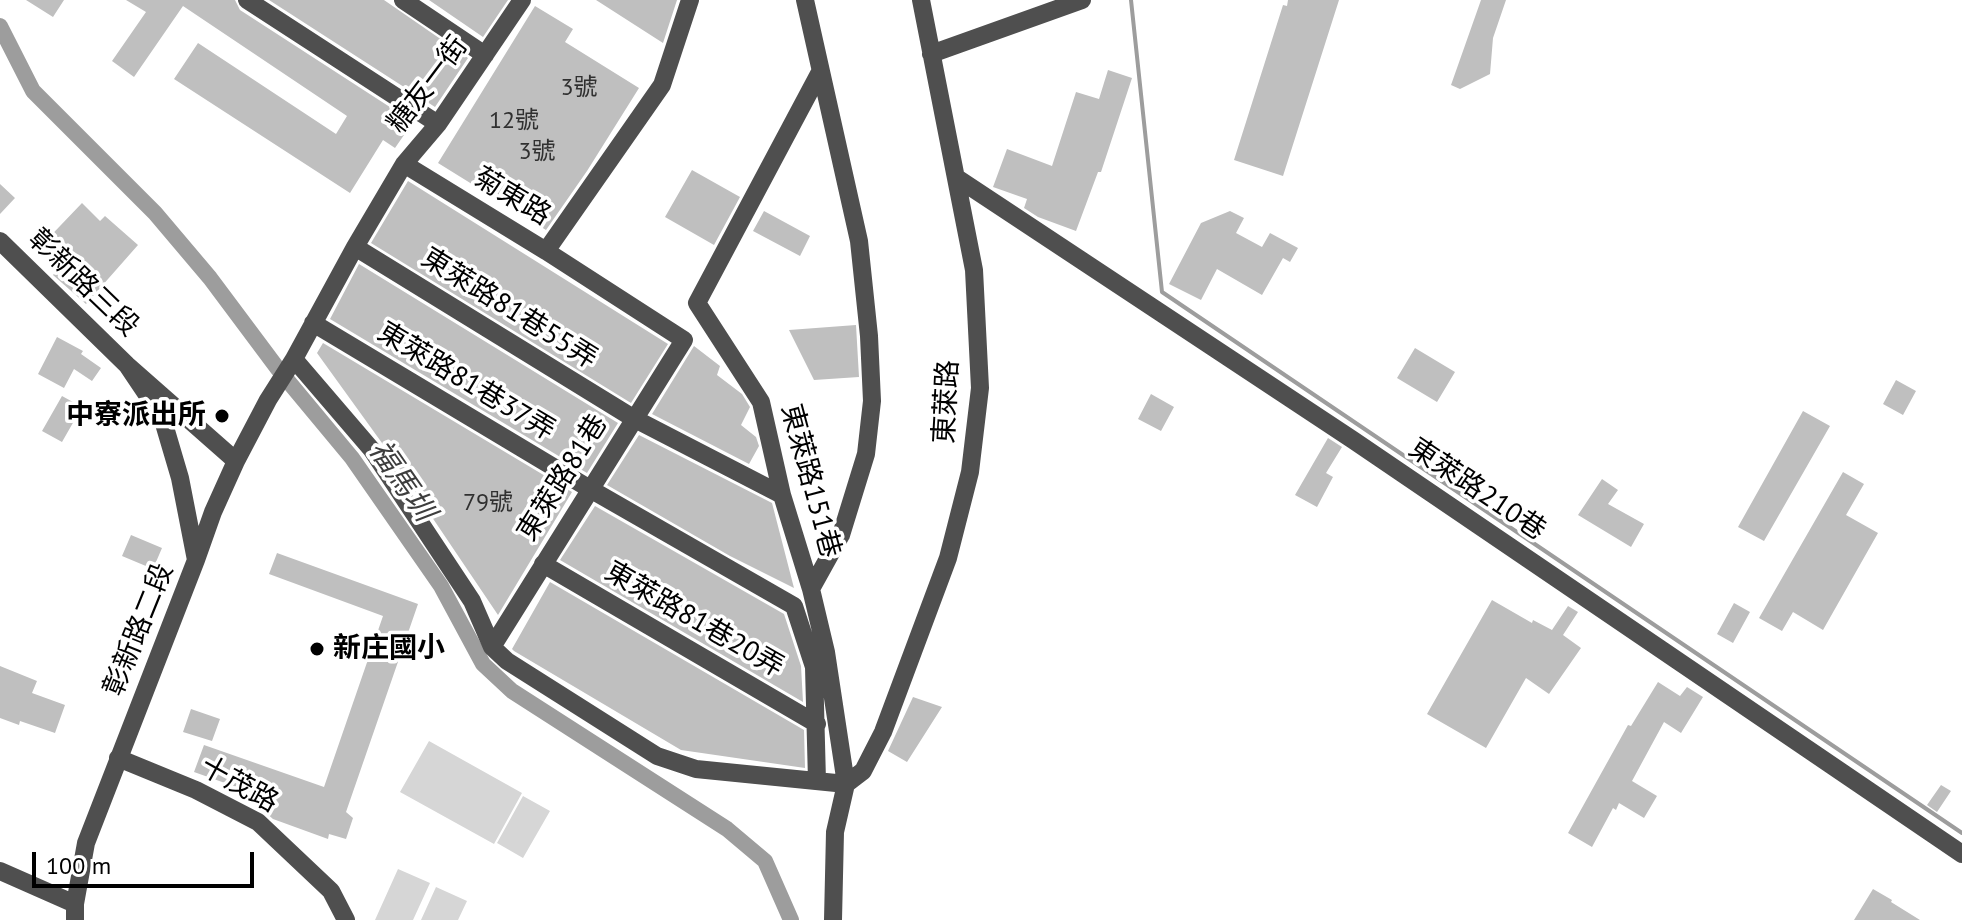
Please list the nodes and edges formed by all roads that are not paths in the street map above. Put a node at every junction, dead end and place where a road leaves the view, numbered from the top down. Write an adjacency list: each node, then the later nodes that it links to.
1 (247, 0): 11 (street)
2 (403, 0): 9 (street)
3 (522, 0): 9 (street, 糖友一街)
4 (690, 0): 16 (street, 菊東路)
5 (805, 0): 10 (street)
6 (921, 0): 8 (street, 東萊路)
7 (1082, 0): 8 (street)
8 (931, 54): 13 (street, 東萊路)
9 (485, 55): 11 (street, 糖友一街)
10 (820, 72): 24 (street, 東萊路151巷); 27 (street)
11 (438, 124): 12 (street, 糖友一街)
12 (404, 164): 15 (street); 16 (street, 菊東路)
13 (957, 178): 32 (street, 東萊路); 33 (street, 東萊路210巷)
14 (5, 246): 17 (street); 20 (street, 彰新路三段)
15 (355, 247): 18 (street); 21 (street, 東萊路81巷55弄)
16 (546, 251): 21 (street, 東萊路81巷)
17 (0, 268)
18 (313, 323): 19 (street); 23 (street, 東萊路81巷37弄)
19 (290, 364): 22 (street); 28 (street)
20 (127, 365): 22 (street); 25 (street, 彰新路二段)
21 (633, 418): 23 (street, 東萊路81巷); 24 (street, 東萊路81巷55弄)
22 (236, 461): 25 (street)
23 (590, 489): 26 (street, 東萊路81巷); 29 (street, 東萊路81巷37弄)
24 (782, 495): 27 (street, 東萊路151巷)
25 (196, 560): 30 (street, 彰新路二段)
26 (543, 564): 28 (street, 東萊路81巷); 29 (street, 東萊路81巷20弄)
27 (811, 589): 32 (street, 東萊路151巷)
28 (492, 647): 31 (street)
29 (817, 724): 31 (street, 東萊路81巷37弄)
30 (118, 758): 35 (street, 彰新路二段); 36 (street, 十茂路)
31 (817, 781): 32 (street)
32 (846, 784): 37 (street, 東萊路)
33 (1962, 854)
34 (0, 871): 35 (street)
35 (75, 912)
36 (346, 920)
37 (833, 920)

